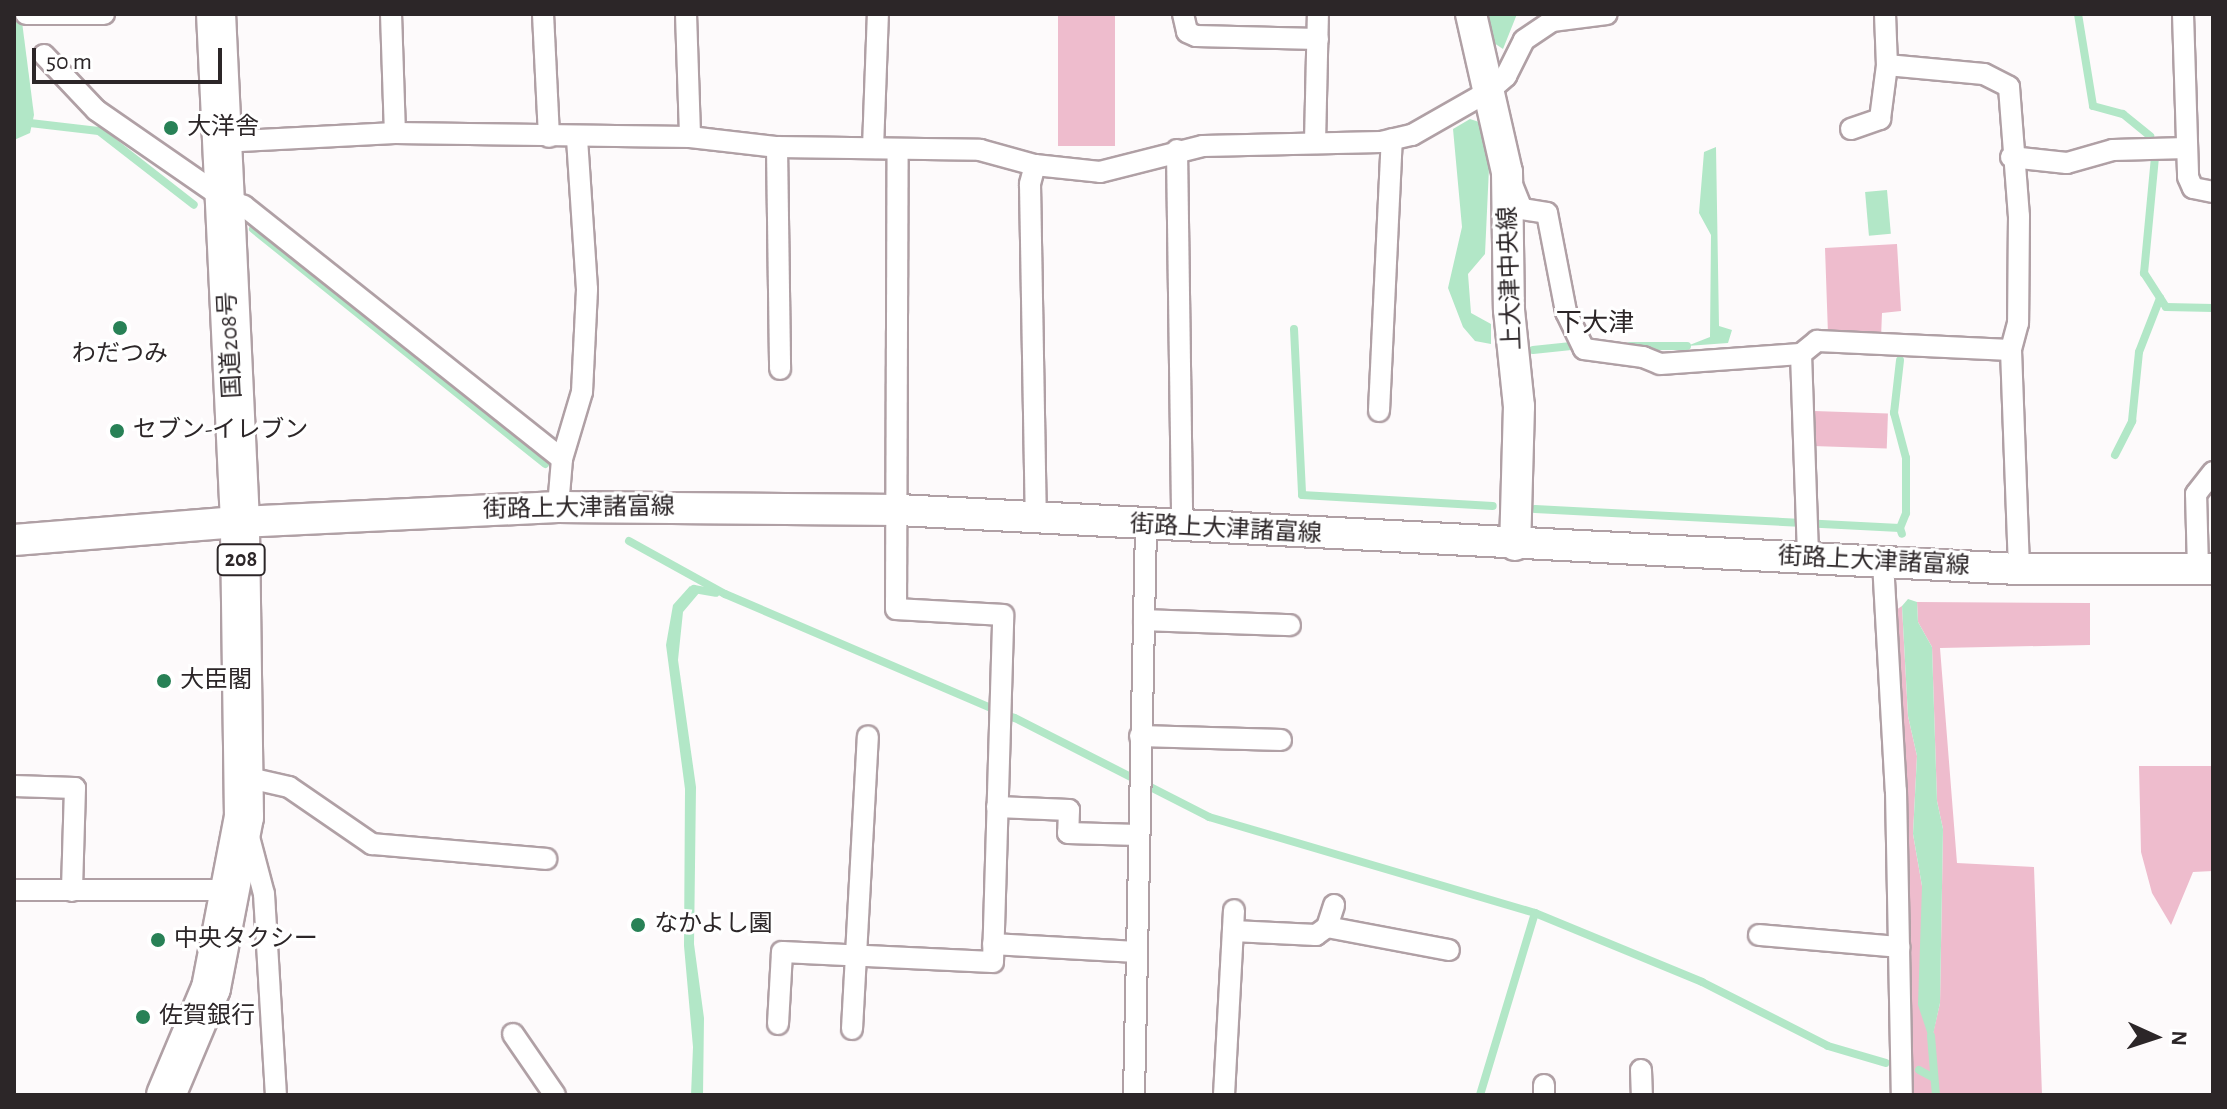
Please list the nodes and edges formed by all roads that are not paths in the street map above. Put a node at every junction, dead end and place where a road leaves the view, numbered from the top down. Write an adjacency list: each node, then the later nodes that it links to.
1 (104, 14): 13 (street)
2 (216, 14): 24 (highway, 国道208号 / 208)
3 (391, 14): 19 (street)
4 (543, 14): 20 (street)
5 (686, 14): 22 (street)
6 (878, 14): 27 (street)
7 (1183, 14): 14 (street)
8 (1318, 14): 14 (street)
9 (1471, 14): 17 (street, 上大津中央線)
10 (1607, 14): 17 (street)
11 (1885, 14): 16 (street)
12 (2183, 14): 28 (street)
13 (28, 15)
14 (1318, 39): 25 (street)
15 (44, 55): 35 (street)
16 (1887, 65): 18 (street); 31 (street)
17 (1489, 91): 23 (street); 33 (street, 上大津中央線)
18 (1851, 129)
19 (395, 133): 20 (street); 24 (street)
20 (549, 137): 21 (street)
21 (577, 137): 22 (street); 40 (street)
22 (690, 137): 26 (street)
23 (1392, 139): 25 (street); 39 (street)
24 (221, 142): 35 (highway, 国道208号 / 208)
25 (1315, 143): 30 (street)
26 (777, 147): 27 (street); 38 (street)
27 (873, 148): 29 (street)
28 (2187, 148): 31 (street); 34 (street)
29 (898, 149): 32 (street); 43 (street)
30 (1177, 150): 32 (street); 47 (street)
31 (2011, 157): 36 (street)
32 (1035, 165): 44 (street)
33 (1507, 172): 37 (street); 50 (street, 上大津中央線)
34 (2213, 192)
35 (223, 198): 40 (street); 45 (highway, 国道208号 / 208)
36 (2011, 350): 37 (street); 52 (street)
37 (1801, 354): 48 (street)
38 (780, 369)
39 (1379, 411)
40 (562, 459): 42 (street)
41 (2213, 472): 53 (street)
42 (558, 507): 43 (street, 街路上大津諸富線); 45 (street, 街路上大津諸富線)
43 (899, 510): 44 (street, 街路上大津諸富線); 61 (street)
44 (1036, 517): 46 (street, 街路上大津諸富線)
45 (240, 522): 49 (street, 街路上大津諸富線); 59 (highway, 国道208号 / 208)
46 (1146, 526): 47 (street, 街路上大津諸富線); 54 (street)
47 (1182, 528): 50 (street, 街路上大津諸富線)
48 (1805, 534): 50 (street, 街路上大津諸富線); 51 (street, 街路上大津諸富線)
49 (14, 540)
50 (1515, 545)
51 (1883, 562): 52 (street, 街路上大津諸富線); 74 (street)
52 (2019, 569): 53 (street, 街路上大津諸富線)
53 (2206, 569)
54 (1144, 620): 55 (street); 57 (street)
55 (1290, 625)
56 (868, 736): 77 (street)
57 (1140, 736): 58 (street); 63 (street)
58 (1281, 740)
59 (245, 777): 62 (highway, 国道208号 / 208); 64 (street)
60 (14, 786): 67 (street)
61 (997, 807): 63 (street); 73 (street)
62 (244, 817): 66 (highway, 国道208号 / 208); 83 (street)
63 (1138, 835): 76 (street)
64 (546, 859)
65 (14, 890): 67 (street)
66 (232, 890): 67 (street); 82 (highway, 国道208号 / 208)
67 (72, 891)
68 (1334, 905): 70 (street)
69 (1234, 910): 71 (street)
70 (1327, 927): 71 (street); 75 (street)
71 (1233, 931): 86 (street)
72 (1759, 935): 74 (street)
73 (993, 944): 76 (street); 77 (street)
74 (1899, 947): 88 (street)
75 (1449, 950)
76 (1136, 952): 85 (street)
77 (856, 955): 78 (street); 79 (street)
78 (778, 1024)
79 (852, 1029)
80 (513, 1034): 84 (street)
81 (1641, 1070): 87 (street)
82 (166, 1095)
83 (276, 1095)
84 (555, 1095)
85 (1134, 1095)
86 (1224, 1095)
87 (1642, 1095)
88 (1902, 1095)

